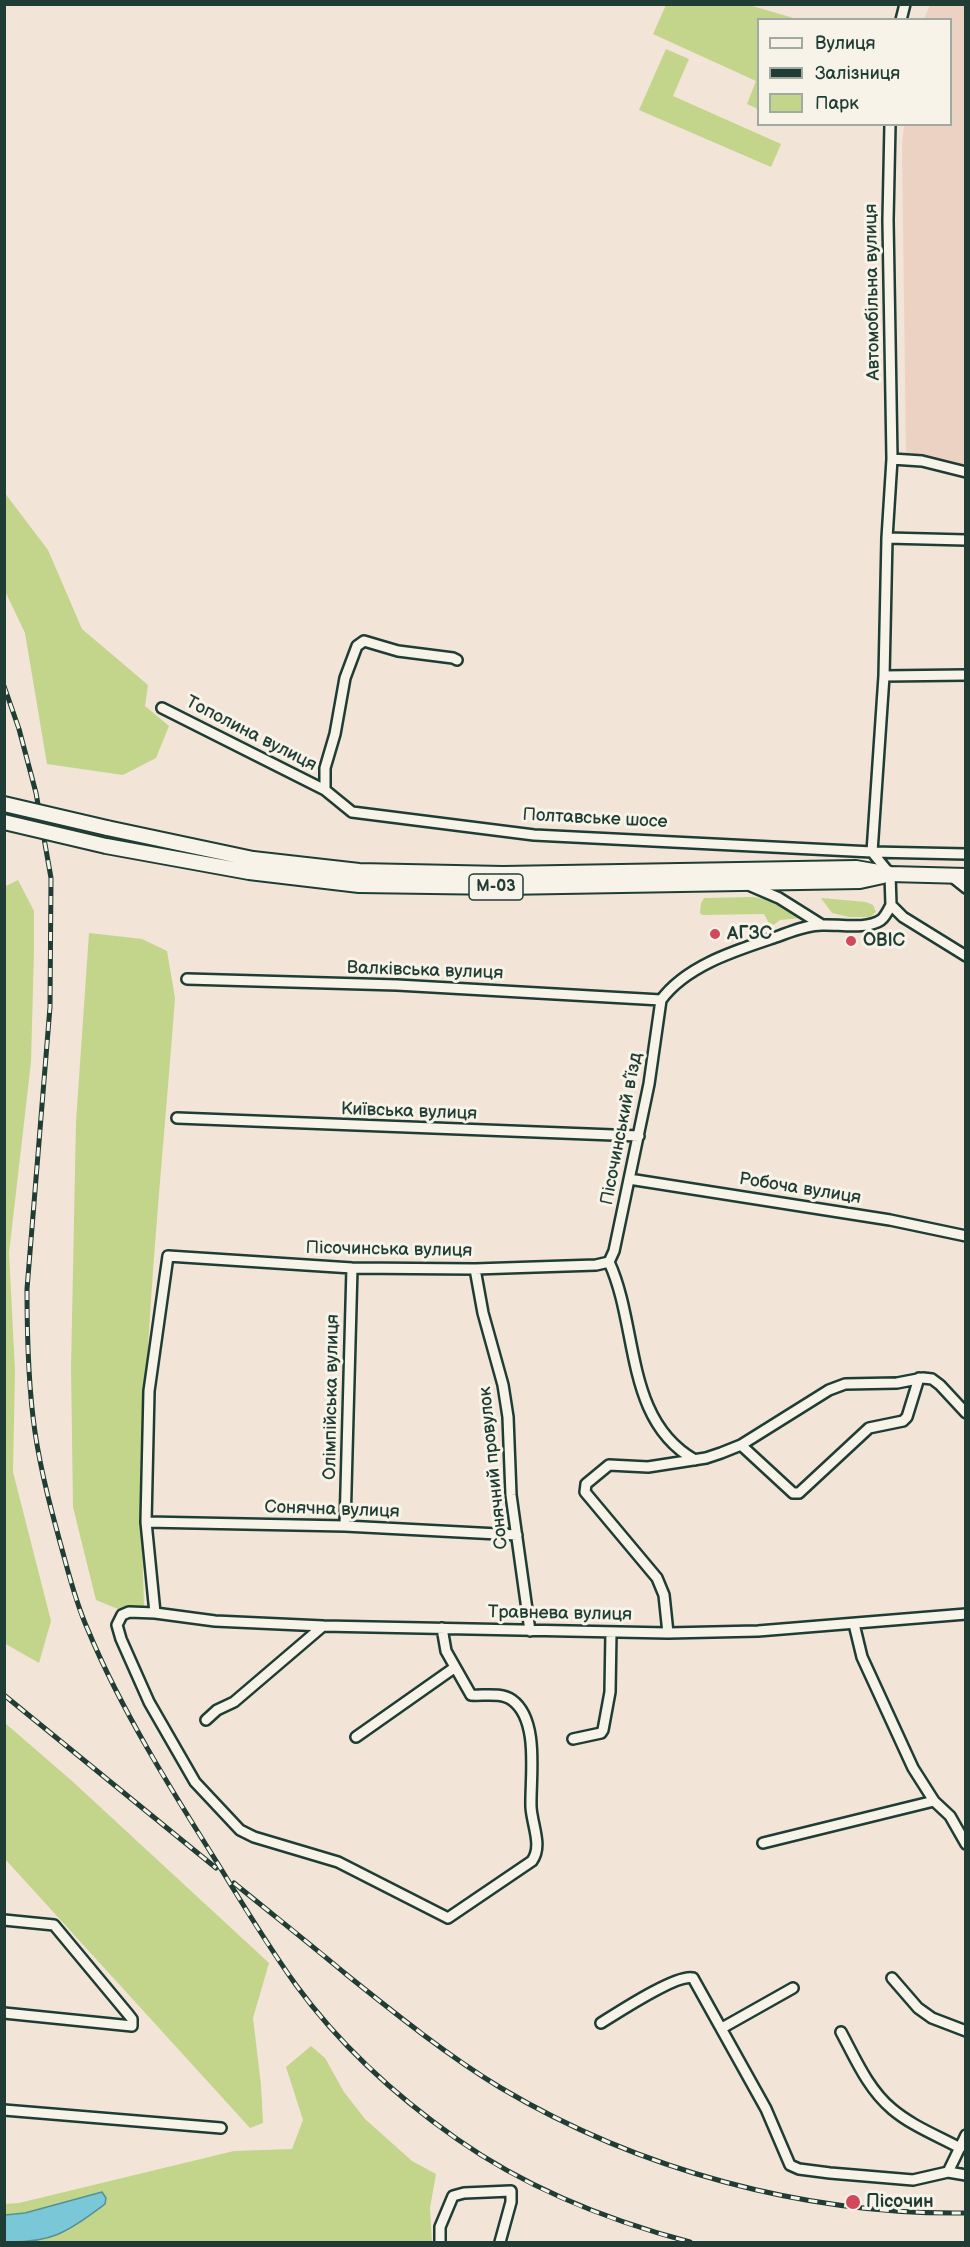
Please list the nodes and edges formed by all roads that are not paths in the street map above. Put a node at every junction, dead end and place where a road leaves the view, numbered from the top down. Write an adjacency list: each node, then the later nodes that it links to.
1 (890, 126): 2 (street, Автомобільна вулиця)
2 (892, 459): 3 (street); 4 (street, Автомобільна вулиця)
3 (966, 472)
4 (886, 537): 5 (street); 8 (street, Автомобільна вулиця)
5 (966, 540)
6 (457, 660): 10 (street, Тополина вулиця)
7 (966, 675): 8 (street)
8 (884, 676): 13 (street, Автомобільна вулиця)
9 (162, 708): 10 (street, Тополина вулиця)
10 (325, 790): 13 (street, Полтавське шосе)
11 (4, 804): 15 (highway, М-03, bridge)
12 (4, 822): 18 (highway, М-03, bridge)
13 (872, 852): 14 (street, Полтавське шосе); 15 (street)
14 (966, 854)
15 (890, 874): 16 (highway, М-03); 18 (highway, М-03); 20 (street)
16 (951, 876): 17 (highway, М-03); 19 (street)
17 (966, 876)
18 (745, 884): 21 (street)
19 (966, 888)
20 (891, 905): 21 (street); 22 (street)
21 (822, 925): 24 (street)
22 (966, 956)
23 (187, 979): 24 (street, Валківська вулиця)
24 (661, 1000): 26 (street, Пісочинський в’їзд)
25 (177, 1119): 26 (street, Київська вулиця)
26 (639, 1136): 27 (street, Пісочинський в’їзд)
27 (629, 1179): 28 (street, Робоча вулиця); 29 (street, Пісочинський в’їзд)
28 (966, 1236)
29 (609, 1262): 31 (street, Пісочинська вулиця); 35 (street)
30 (352, 1268): 31 (street, Пісочинська вулиця); 36 (street, Пісочинська вулиця); 37 (street, Олімпійська вулиця)
31 (474, 1269): 38 (street, Сонячний провулок)
32 (919, 1378): 33 (street); 34 (street); 34 (street)
33 (966, 1413)
34 (741, 1445): 35 (street)
35 (695, 1460): 46 (street)
36 (146, 1522): 37 (street, Сонячна вулиця); 39 (street)
37 (345, 1526): 38 (street, Сонячна вулиця)
38 (517, 1536): 44 (street, Сонячний провулок)
39 (155, 1613): 42 (street, Травнева вулиця); 47 (street, Травнева вулиця)
40 (966, 1614): 41 (street, Травнева вулиця)
41 (854, 1624): 46 (street, Травнева вулиця); 51 (street)
42 (323, 1626): 43 (street, Травнева вулиця); 48 (street)
43 (442, 1628): 44 (street, Травнева вулиця); 47 (street)
44 (530, 1631): 45 (street, Травнева вулиця)
45 (611, 1632): 46 (street, Травнева вулиця); 50 (street)
46 (668, 1633)
47 (454, 1668): 49 (street)
48 (206, 1719)
49 (356, 1737)
50 (573, 1739)
51 (934, 1801): 52 (street); 53 (street)
52 (763, 1843)
53 (966, 1844)
54 (4, 1920): 57 (street)
55 (892, 1978): 60 (street)
56 (793, 1988): 59 (street)
57 (4, 2013)
58 (601, 2023): 59 (street)
59 (722, 2028): 66 (street)
60 (966, 2031)
61 (841, 2032): 65 (street)
62 (4, 2110): 63 (street)
63 (221, 2128)
64 (966, 2135): 65 (street)
65 (960, 2148): 66 (street)
66 (948, 2172): 67 (street)
67 (966, 2175)
68 (440, 2242): 69 (street)
69 (501, 2242)

